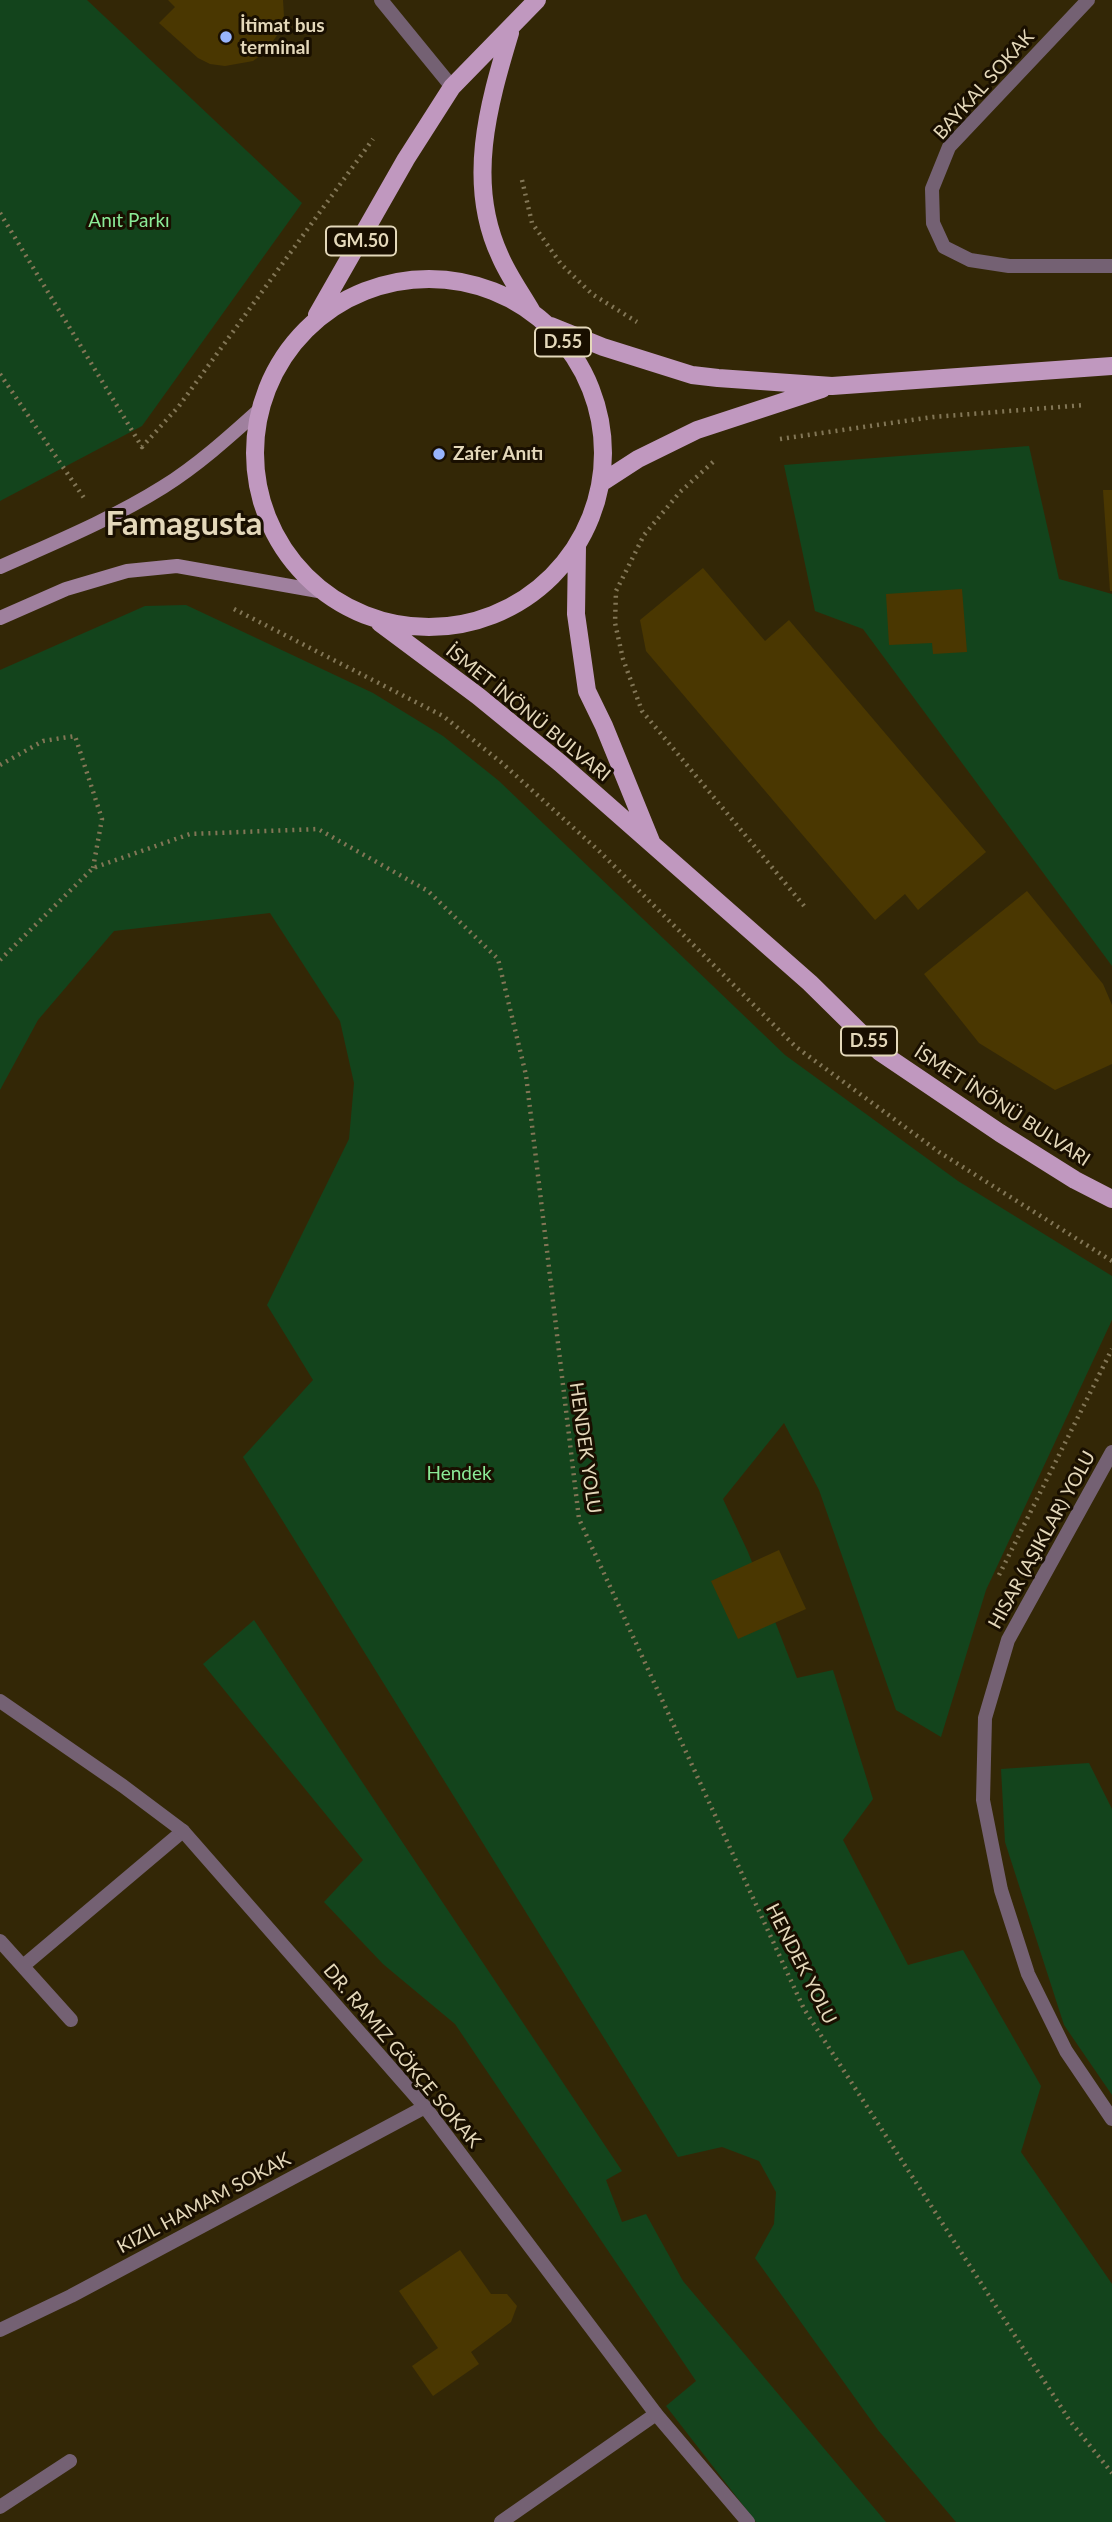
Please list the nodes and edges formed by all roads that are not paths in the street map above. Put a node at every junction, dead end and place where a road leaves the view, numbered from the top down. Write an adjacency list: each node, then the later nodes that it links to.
1 (381, 0): 5 (street)
2 (537, 0): 4 (main road, GM.50)
3 (1088, 0): 6 (street, BAYKAL SOKAK)
4 (511, 29): 5 (main road, GM.50); 7 (main road, GM.50)
5 (452, 87): 8 (main road, GM.50)
6 (1112, 265)
7 (532, 312): 8 (main road, D.55); 9 (main road, D.55)
8 (314, 321): 12 (main road, D.55)
9 (549, 326): 11 (main road); 13 (main road, D.55)
10 (1112, 366): 11 (main road)
11 (832, 386): 13 (main road)
12 (259, 410): 15 (main road); 16 (main road, D.55)
13 (601, 483): 14 (main road, D.55)
14 (576, 546): 18 (main road, D.55); 19 (main road, D.55)
15 (0, 566)
16 (324, 592): 17 (main road); 18 (main road, D.55)
17 (0, 618)
18 (372, 618): 19 (main road, D.55)
19 (653, 847): 20 (main road, D.55)
20 (1112, 1199)
21 (1112, 1452): 28 (street)
22 (0, 1701): 23 (street, DR. RAMIZ GÖKÇE SOKAK)
23 (183, 1831): 25 (street); 27 (street, DR. RAMIZ GÖKÇE SOKAK)
24 (0, 1941): 25 (street)
25 (23, 1966): 26 (street)
26 (71, 2020)
27 (425, 2107): 29 (street); 30 (street, DR. RAMIZ GÖKÇE SOKAK)
28 (1112, 2119)
29 (0, 2330)
30 (656, 2414): 33 (street); 34 (street, DR. RAMIZ GÖKÇE SOKAK)
31 (70, 2461): 32 (street)
32 (0, 2507)
33 (501, 2522)
34 (748, 2522)

